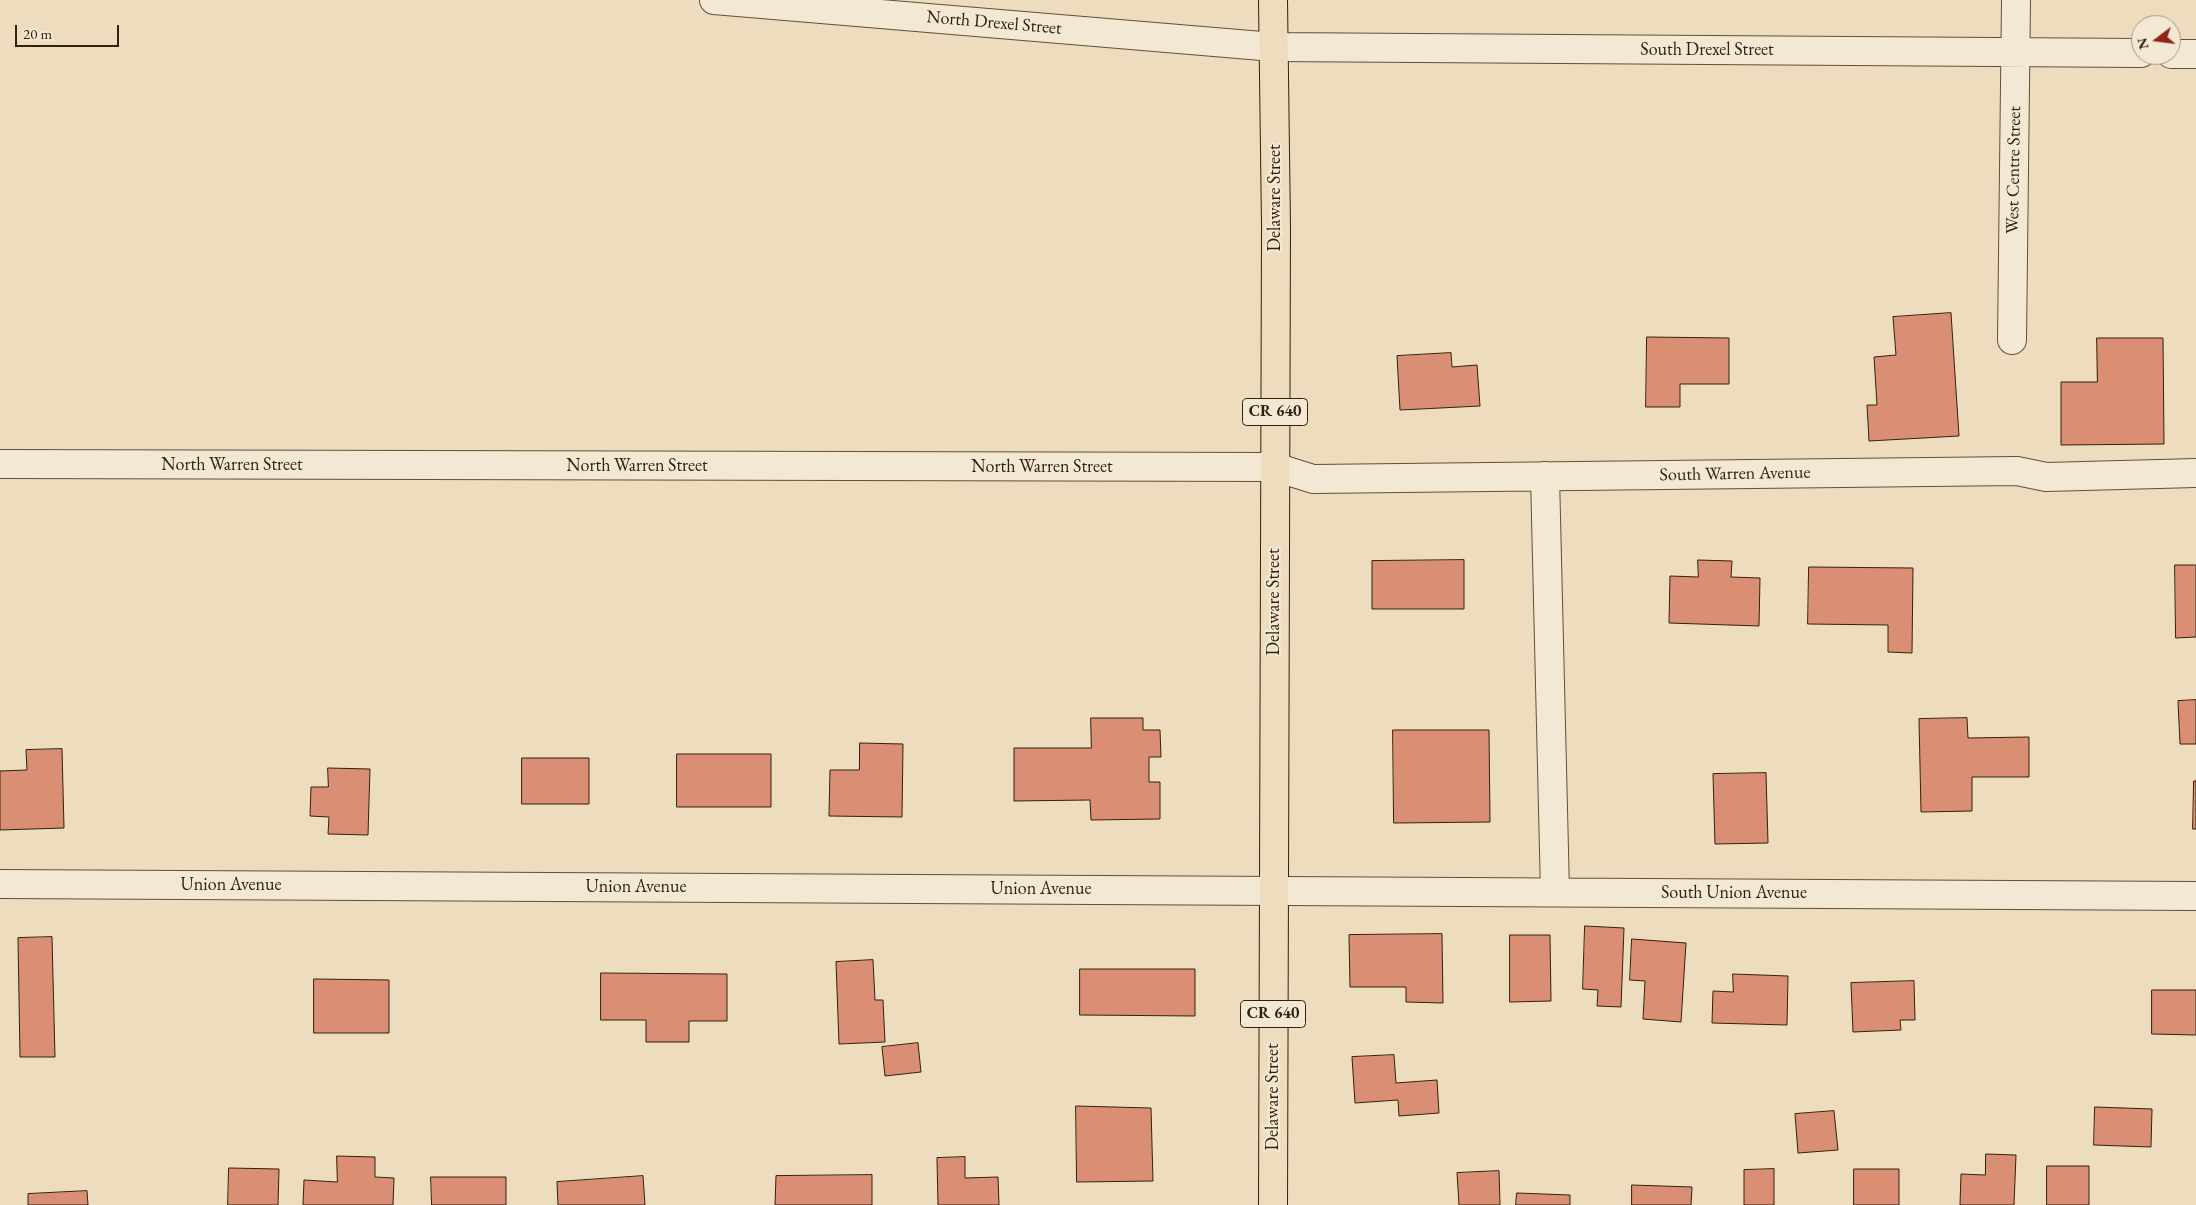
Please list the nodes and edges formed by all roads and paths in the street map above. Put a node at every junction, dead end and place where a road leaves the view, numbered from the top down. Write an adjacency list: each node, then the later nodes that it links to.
1 (714, 0): 4 (street, North Drexel Street)
2 (1273, 0): 4 (main road, Delaware Street / CR 640)
3 (2016, 0): 5 (street, West Centre Street)
4 (1274, 47): 5 (street, South Drexel Street); 11 (main road, Delaware Street / CR 640)
5 (2015, 52): 6 (street, South Drexel Street); 9 (street, West Centre Street)
6 (2131, 54)
7 (2181, 54): 8 (street)
8 (2196, 54)
9 (2012, 340)
10 (0, 464): 11 (street, North Warren Street)
11 (1275, 468): 13 (street, South Warren Avenue); 15 (main road, Delaware Street / CR 640)
12 (2196, 473): 13 (street, South Warren Avenue)
13 (1545, 476): 16 (street)
14 (0, 884): 15 (street, Union Avenue)
15 (1272, 891): 16 (street, South Union Avenue); 18 (main road, Delaware Street / CR 640)
16 (1555, 892): 17 (street, South Union Avenue)
17 (2196, 896)
18 (1273, 1205)

